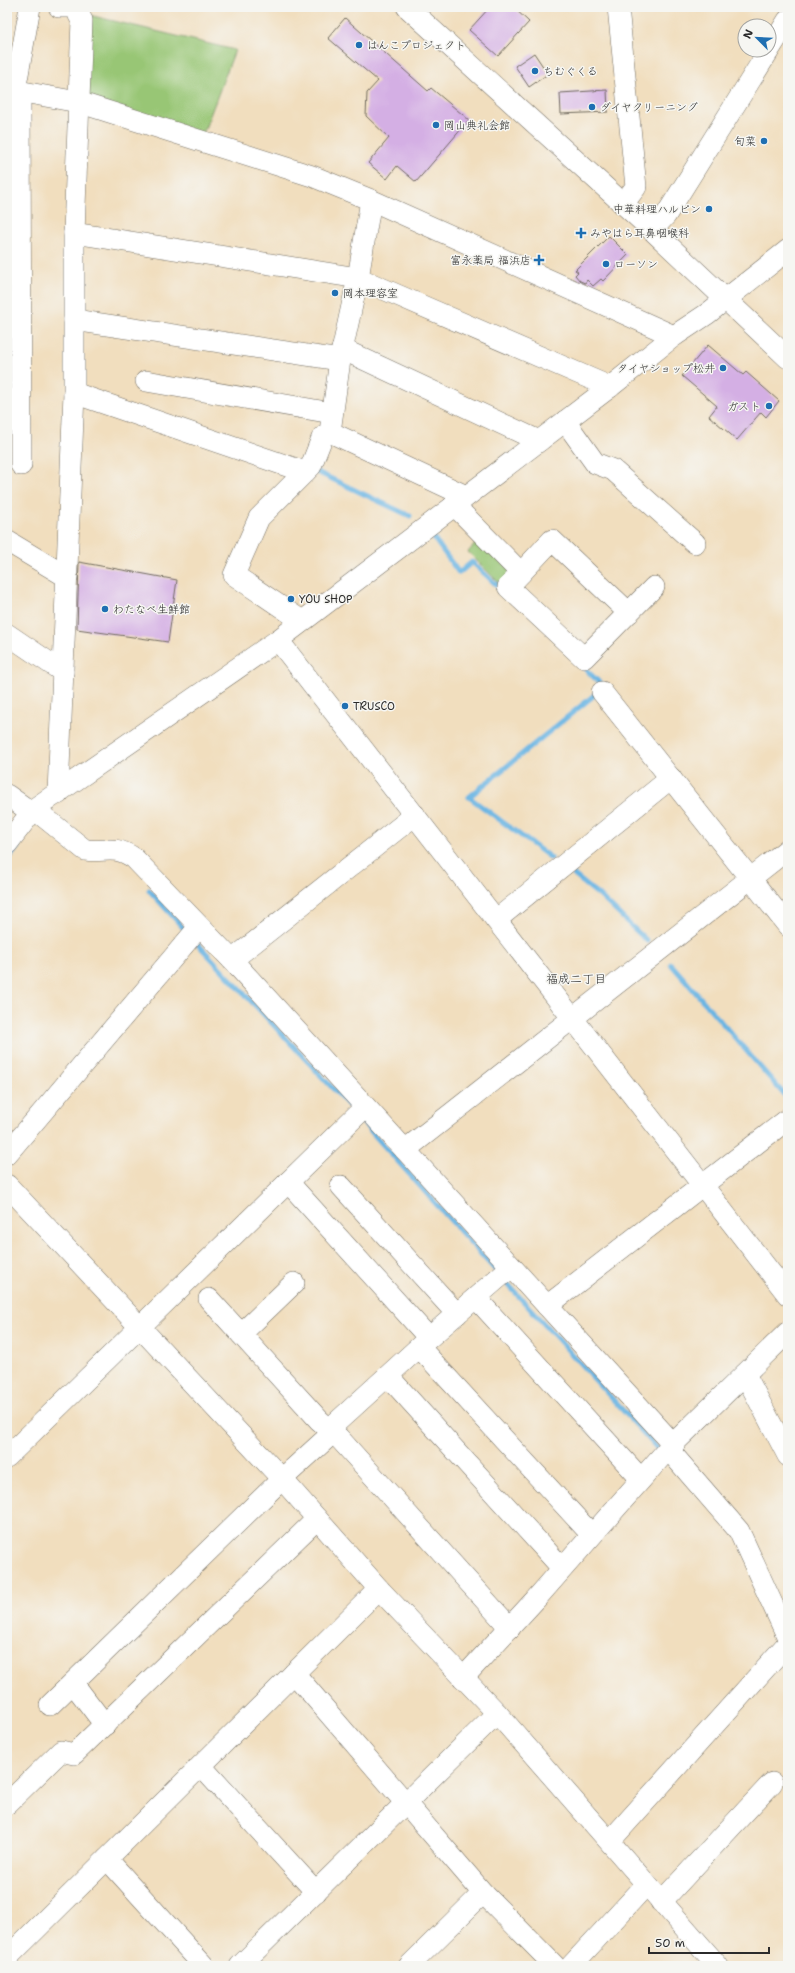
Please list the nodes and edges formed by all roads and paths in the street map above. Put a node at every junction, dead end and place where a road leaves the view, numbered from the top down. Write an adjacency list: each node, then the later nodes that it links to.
1 (30, 7): 6 (street)
2 (74, 7): 7 (street)
3 (408, 7): 9 (street)
4 (618, 7): 9 (street)
5 (788, 20): 10 (street)
6 (14, 90): 7 (street); 25 (street)
7 (78, 102): 8 (street); 11 (street)
8 (371, 200): 13 (street); 16 (street)
9 (623, 204): 10 (street)
10 (652, 230): 14 (street)
11 (74, 233): 13 (street); 15 (street)
12 (788, 250): 14 (street)
13 (358, 278): 17 (street); 20 (street)
14 (724, 299): 16 (street); 18 (street)
15 (74, 320): 17 (street); 21 (street)
16 (674, 336): 20 (street)
17 (341, 354): 23 (street); 24 (street)
18 (788, 358)
19 (146, 381): 23 (street)
20 (610, 388): 22 (street)
21 (74, 393): 26 (street); 31 (street)
22 (565, 421): 24 (street); 29 (street)
23 (331, 422): 26 (street); 27 (street)
24 (539, 441): 27 (street)
25 (21, 466)
26 (305, 472): 34 (street)
27 (460, 500): 30 (street); 34 (street)
28 (7, 541): 31 (street)
29 (695, 543)
30 (521, 573): 33 (street); 33 (street)
31 (67, 578): 37 (street)
32 (654, 587): 33 (street)
33 (629, 612)
34 (302, 622): 36 (street)
35 (7, 634): 37 (street)
36 (278, 640): 40 (street); 43 (street)
37 (63, 672): 40 (street)
38 (602, 692): 39 (street)
39 (670, 778): 46 (street); 47 (street)
40 (58, 794): 42 (street)
41 (7, 795): 42 (street)
42 (33, 810): 44 (street); 49 (street)
43 (415, 815): 47 (street); 50 (street)
44 (7, 844)
45 (788, 849): 46 (street)
46 (750, 878): 48 (street); 51 (street)
47 (496, 920): 51 (street)
48 (788, 926)
49 (194, 933): 50 (street); 55 (street)
50 (232, 960): 52 (street)
51 (573, 1019): 54 (street); 59 (street)
52 (359, 1112): 54 (street); 56 (street)
53 (788, 1119): 59 (street)
54 (405, 1150): 60 (street)
55 (7, 1154)
56 (288, 1182): 67 (street); 70 (street)
57 (7, 1185): 67 (street)
58 (341, 1186): 66 (street)
59 (702, 1186): 62 (street); 65 (street)
60 (505, 1273): 63 (street); 65 (street)
61 (294, 1283): 69 (street)
62 (788, 1295)
63 (476, 1298): 66 (street); 78 (street)
64 (209, 1299): 69 (street)
65 (547, 1306): 74 (street)
66 (456, 1314): 70 (street)
67 (140, 1327): 75 (street); 77 (street)
68 (788, 1332): 71 (street)
69 (241, 1334): 73 (street)
70 (425, 1343): 72 (street); 80 (street)
71 (746, 1374): 74 (street); 76 (street)
72 (388, 1376): 73 (street); 81 (street)
73 (331, 1430): 77 (street); 83 (street)
74 (671, 1447): 78 (street); 84 (street)
75 (8, 1452)
76 (788, 1456)
77 (282, 1479): 79 (street); 87 (street)
78 (641, 1479): 80 (street)
79 (317, 1519): 82 (street); 90 (street)
80 (591, 1534): 81 (street)
81 (562, 1568): 83 (street)
82 (379, 1589): 85 (street); 86 (street)
83 (510, 1628): 86 (street)
84 (788, 1639): 95 (street)
85 (294, 1674): 91 (street); 93 (street)
86 (463, 1678): 89 (street)
87 (72, 1683): 88 (street); 90 (street)
88 (50, 1705)
89 (497, 1713): 93 (street); 95 (street)
90 (105, 1725): 94 (street)
91 (201, 1766): 96 (street); 98 (street)
92 (772, 1783): 100 (street)
93 (407, 1803): 98 (street); 99 (street)
94 (7, 1804)
95 (610, 1841): 97 (street)
96 (107, 1859): 101 (street); 102 (street)
97 (642, 1890): 100 (street); 106 (street)
98 (316, 1892): 103 (street)
99 (483, 1893): 104 (street); 105 (street)
100 (661, 1902): 107 (street)
101 (7, 1958)
102 (204, 1966)
103 (240, 1966)
104 (409, 1966)
105 (555, 1966)
106 (571, 1966)
107 (718, 1966)

